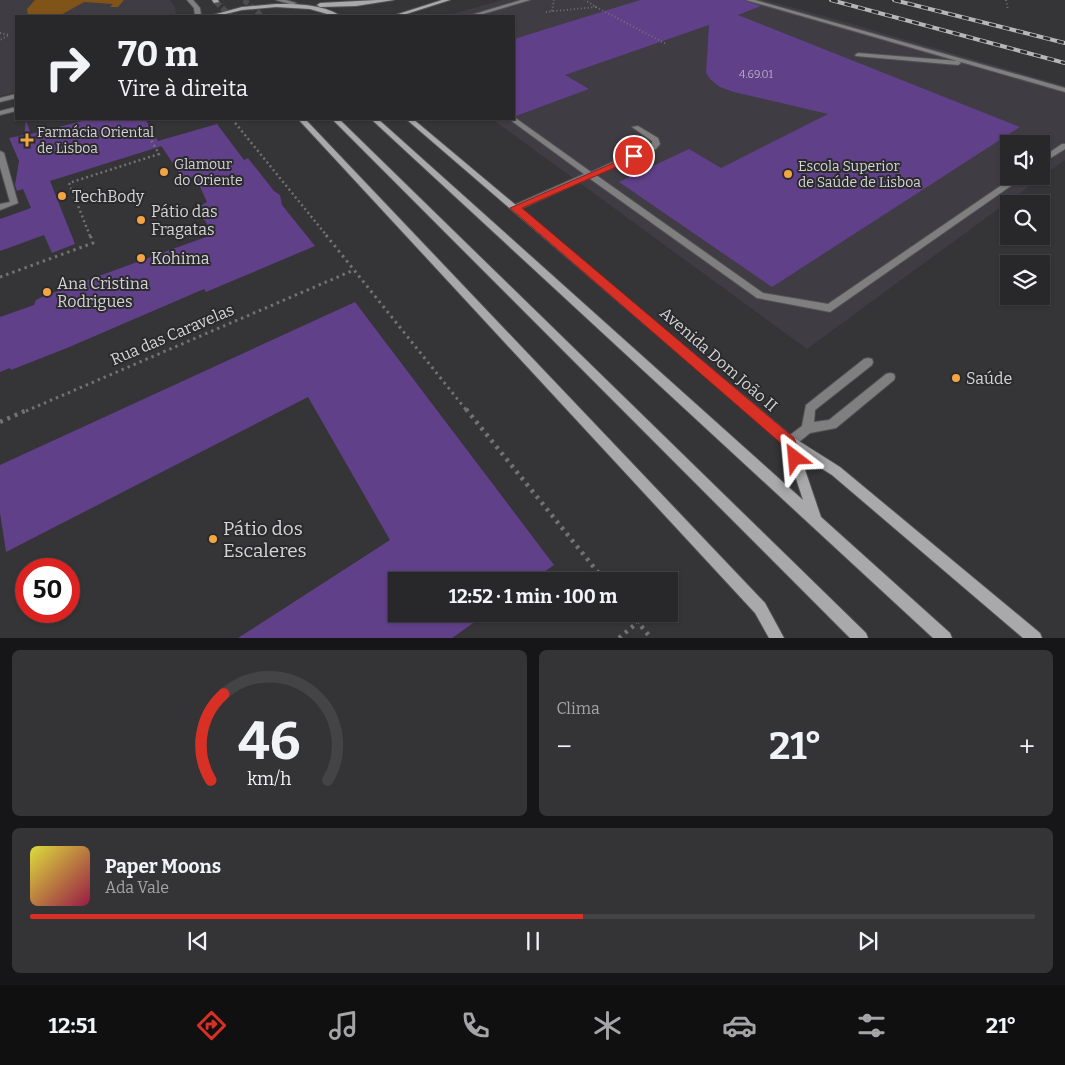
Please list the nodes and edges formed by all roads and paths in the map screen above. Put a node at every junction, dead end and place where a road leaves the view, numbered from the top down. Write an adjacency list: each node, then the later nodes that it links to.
1 (190, 0): 16 (street)
2 (279, 0): 10 (street)
3 (391, 0): 11 (main road)
4 (447, 0): 19 (main road)
5 (528, 0): 20 (street)
6 (554, 0): 14 (path)
7 (585, 0): 12 (path)
8 (749, 0): 23 (street)
9 (1006, 0): 13 (path)
10 (294, 3): 11 (main road); 17 (main road)
11 (306, 4): 18 (main road)
12 (596, 7): 14 (path); 24 (path)
13 (1008, 10)
14 (552, 11): 15 (path)
15 (542, 13)
16 (198, 15)
17 (216, 15)
18 (336, 15)
19 (398, 15)
20 (475, 15)
21 (0, 33): 22 (path)
22 (0, 40)
23 (894, 40): 26 (street); 27 (street)
24 (666, 44)
25 (858, 55): 26 (street)
26 (887, 57): 27 (street)
27 (979, 64): 28 (street)
28 (1065, 90)
29 (15, 96): 30 (street)
30 (0, 100)
31 (15, 109): 32 (street)
32 (0, 113)
33 (233, 120): 48 (path)
34 (302, 120): 60 (main road)
35 (336, 120): 61 (main road)
36 (375, 120): 55 (main road)
37 (410, 120): 47 (main road, Avenida Dom João II)
38 (513, 120): 44 (street)
39 (636, 127): 44 (street)
40 (150, 138): 49 (path)
41 (1065, 146): 43 (street)
42 (0, 153): 46 (street)
43 (1050, 156)
44 (590, 175): 45 (street); 47 (street)
45 (1008, 185)
46 (0, 208)
47 (515, 208): 54 (main road, Avenida Dom João II)
48 (354, 270): 52 (path, Rua das Caravelas); 56 (path)
49 (0, 276)
50 (868, 362): 53 (street)
51 (890, 377): 53 (street)
52 (0, 422)
53 (807, 428): 54 (street)
54 (790, 442): 55 (main road); 63 (main road, Avenida Dom João II)
55 (815, 519): 62 (main road)
56 (598, 572)
57 (638, 622): 58 (path); 59 (path)
58 (619, 638)
59 (651, 638)
60 (776, 638)
61 (861, 638)
62 (945, 638)
63 (1035, 638)

